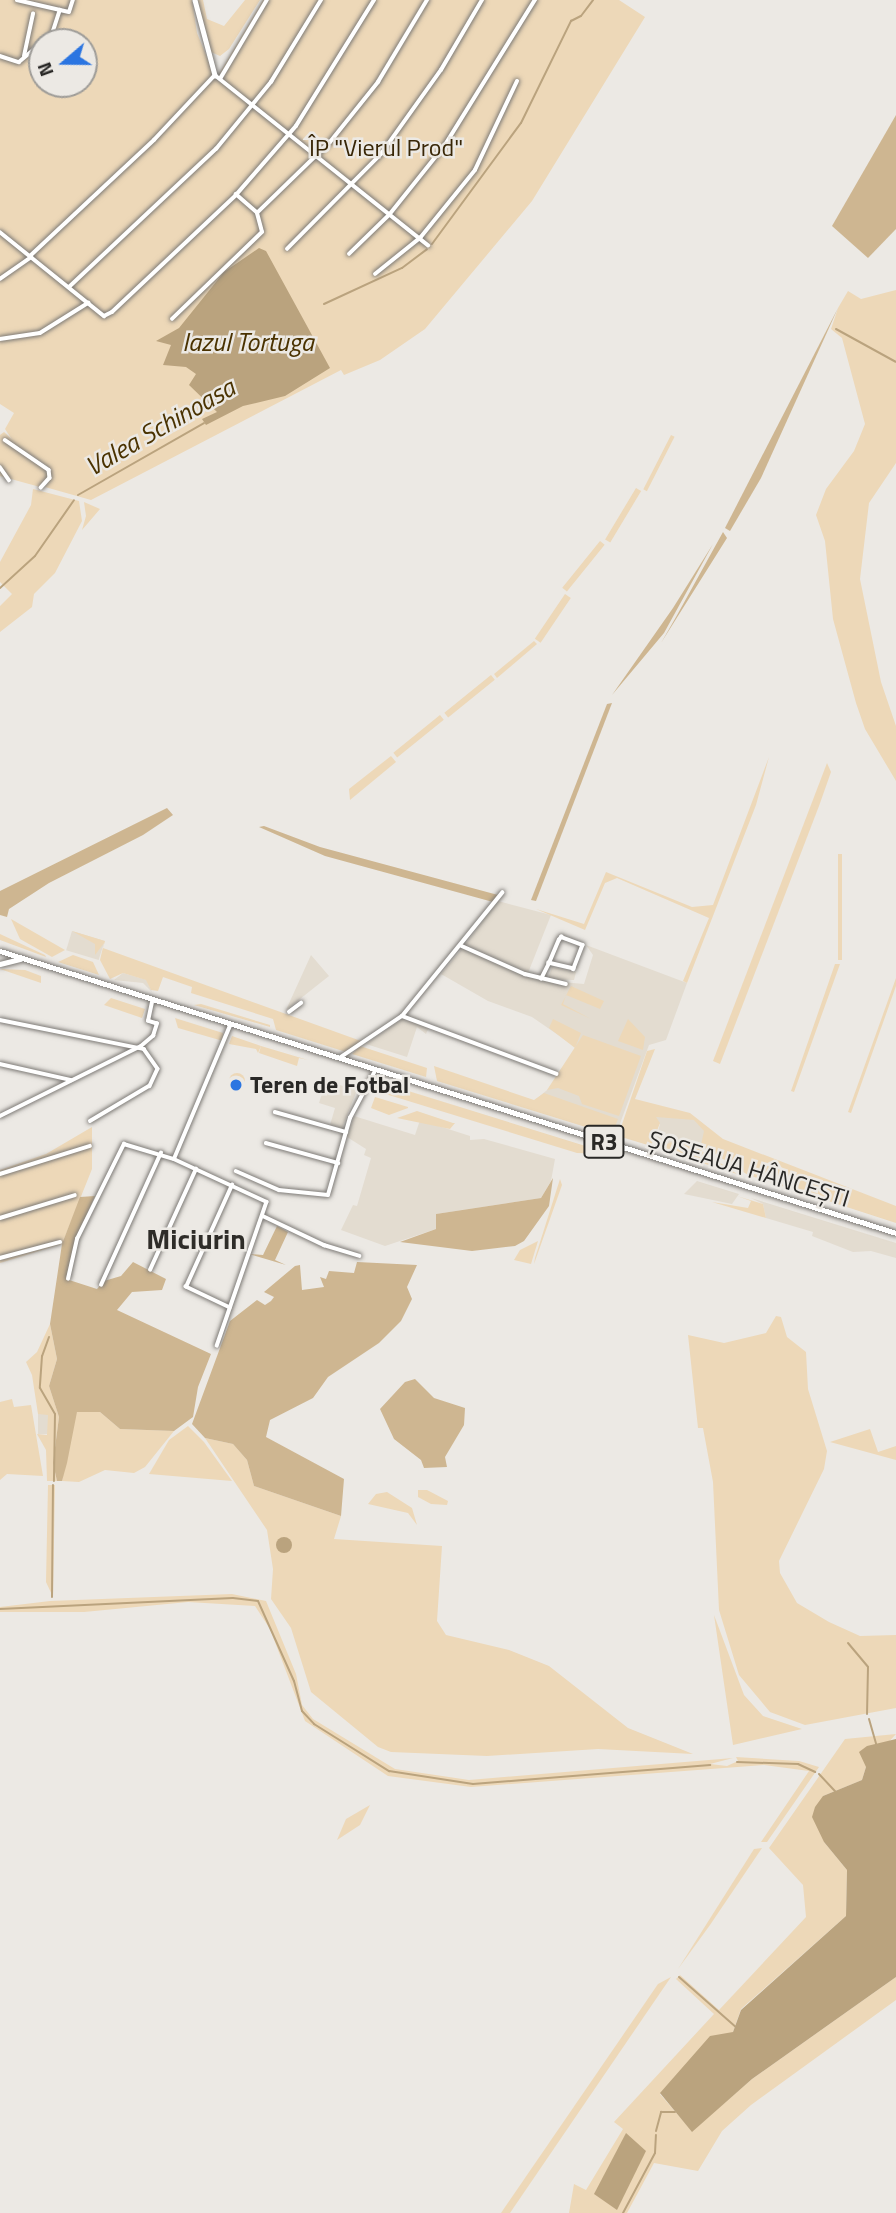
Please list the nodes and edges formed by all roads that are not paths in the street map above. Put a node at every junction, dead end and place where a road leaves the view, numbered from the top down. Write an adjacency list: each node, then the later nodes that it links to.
1 (17, 0): 10 (street)
2 (73, 0): 11 (street)
3 (195, 0): 17 (street)
4 (267, 0): 18 (street)
5 (321, 0): 20 (street)
6 (374, 0): 21 (street)
7 (427, 0): 22 (street)
8 (482, 0): 23 (street)
9 (536, 0): 26 (street)
10 (27, 1): 11 (street)
11 (60, 10): 13 (street)
12 (33, 14): 16 (street)
13 (54, 28)
14 (28, 54): 16 (street)
15 (0, 57): 16 (street)
16 (23, 58)
17 (215, 75): 18 (street); 32 (street)
18 (220, 79): 20 (street)
19 (517, 81): 28 (street)
20 (252, 107): 21 (street); 35 (street)
21 (288, 135): 22 (street); 24 (street)
22 (316, 158): 23 (street); 25 (street)
23 (353, 186): 26 (street); 30 (street)
24 (236, 195): 25 (street); 36 (street)
25 (257, 213): 37 (street)
26 (389, 215): 28 (street); 31 (street)
27 (0, 232): 32 (street)
28 (420, 237): 29 (street); 33 (street)
29 (428, 245)
30 (287, 249)
31 (349, 254)
32 (30, 256): 34 (street); 35 (street)
33 (375, 274)
34 (0, 279)
35 (69, 287): 36 (street)
36 (88, 303): 38 (street)
37 (172, 319)
38 (0, 339)
39 (5, 440): 42 (street)
40 (0, 467): 41 (street)
41 (9, 480)
42 (41, 488)
43 (502, 893): 44 (street)
44 (462, 946): 49 (street); 54 (street)
45 (0, 951): 46 (highway, ȘOSEAUA HÂNCEȘTI / R3)
46 (20, 959): 48 (street); 51 (highway, ȘOSEAUA HÂNCEȘTI / R3)
47 (549, 963): 47 (street); 49 (street)
48 (0, 964)
49 (541, 979): 50 (street)
50 (566, 984)
51 (152, 1002): 56 (highway, ȘOSEAUA HÂNCEȘTI / R3); 57 (street)
52 (301, 1003): 53 (street)
53 (289, 1012)
54 (402, 1016): 58 (street); 61 (street)
55 (0, 1020): 57 (street)
56 (230, 1026): 58 (highway, ȘOSEAUA HÂNCEȘTI / R3); 70 (street)
57 (141, 1046): 62 (street); 65 (street)
58 (338, 1059): 60 (highway, ȘOSEAUA HÂNCEȘTI / R3)
59 (0, 1064): 62 (street)
60 (375, 1071): 66 (street); 79 (highway, ȘOSEAUA HÂNCEȘTI / R3)
61 (557, 1074)
62 (71, 1080): 64 (street)
63 (275, 1112): 66 (street)
64 (1, 1114)
65 (91, 1121)
66 (346, 1132): 71 (street)
67 (266, 1143): 71 (street)
68 (90, 1146): 74 (street)
69 (161, 1153): 70 (street); 84 (street); 85 (street)
70 (174, 1159): 72 (street)
71 (338, 1163): 73 (street)
72 (196, 1169): 75 (street); 83 (street)
73 (236, 1171)
74 (0, 1174)
75 (232, 1185): 77 (street); 86 (street)
76 (75, 1195): 78 (street)
77 (263, 1216): 81 (street); 86 (street)
78 (0, 1218)
79 (896, 1233)
80 (60, 1242): 82 (street)
81 (359, 1256)
82 (0, 1258)
83 (150, 1270)
84 (68, 1279)
85 (101, 1285)
86 (230, 1308): 87 (street)
87 (217, 1346)

